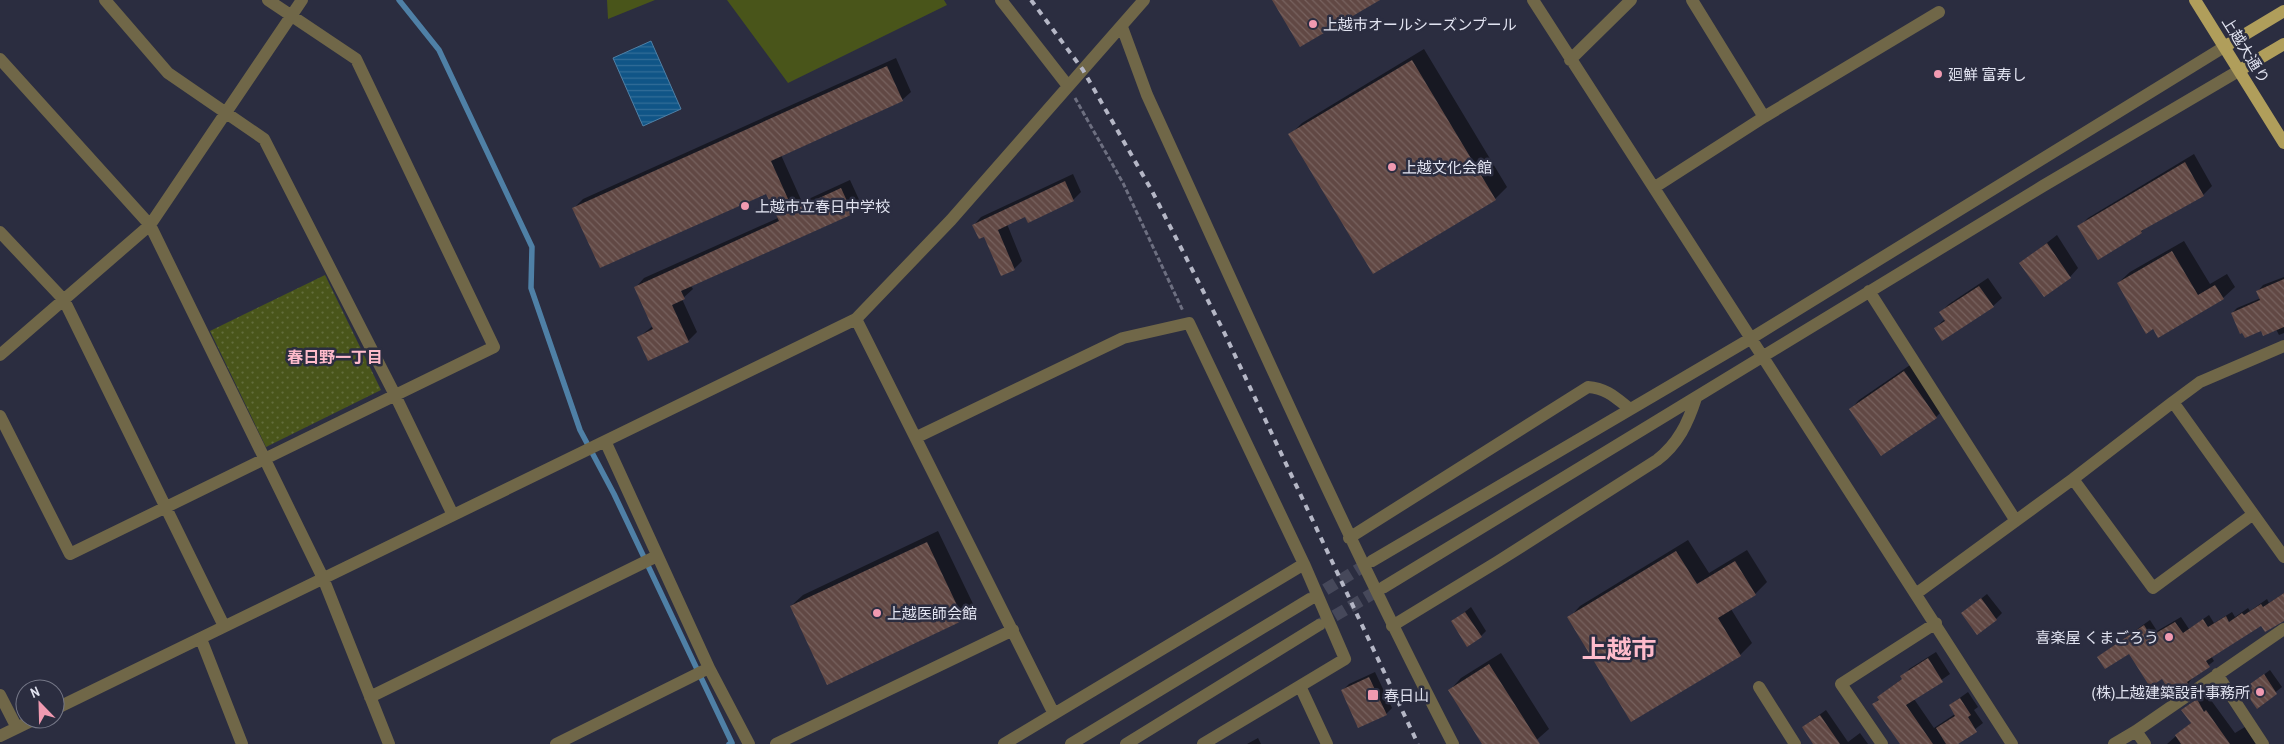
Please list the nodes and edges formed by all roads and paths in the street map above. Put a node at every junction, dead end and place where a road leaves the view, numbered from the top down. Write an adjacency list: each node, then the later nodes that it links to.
1 (104, 0): 21 (street)
2 (268, 0): 13 (street)
3 (302, 0): 13 (street)
4 (1001, 0): 20 (street)
5 (1144, 0): 10 (street)
6 (1533, 0): 18 (street)
7 (1631, 0): 18 (street)
8 (1692, 0): 22 (street)
9 (2195, 0): 16 (main road, 上越大通り)
10 (1132, 6): 14 (street)
11 (2284, 11): 16 (main road)
12 (1939, 12): 22 (street)
13 (291, 16): 21 (street); 35 (street)
14 (1122, 27): 20 (street); 48 (street)
15 (2284, 44): 19 (main road)
16 (2224, 47): 19 (main road, 上越大通り); 31 (street)
17 (0, 59): 25 (street)
18 (1570, 60): 24 (street)
19 (2240, 70): 23 (main road, 上越大通り); 27 (street)
20 (1068, 86): 29 (street); 30 (path)
21 (227, 113): 25 (street); 35 (street)
22 (1764, 117): 24 (street)
23 (2284, 144)
24 (1655, 187): 31 (street)
25 (150, 226): 28 (street); 42 (street)
26 (0, 232): 28 (street)
27 (1869, 292): 34 (street); 47 (street)
28 (64, 300): 33 (street); 44 (street)
29 (856, 320): 40 (street); 41 (street)
30 (1189, 323): 40 (street); 52 (street)
31 (1750, 339): 34 (street); 38 (street)
32 (2284, 346): 37 (street)
33 (0, 355)
34 (1764, 358): 36 (street); 55 (street)
35 (394, 395): 42 (street); 45 (street)
36 (1696, 398): 54 (street); 60 (street)
37 (2173, 402): 43 (street); 46 (street)
38 (1630, 409): 48 (street); 51 (street)
39 (0, 416): 44 (street)
40 (917, 437): 62 (street)
41 (606, 443): 45 (street); 49 (street)
42 (264, 460): 44 (street); 53 (street)
43 (2074, 479): 46 (street); 47 (street)
44 (164, 506): 59 (street)
45 (453, 515): 53 (street)
46 (2252, 515): 50 (street)
47 (2016, 521): 55 (street)
48 (1349, 538): 60 (street)
49 (657, 556): 64 (street); 69 (street)
50 (2284, 557)
51 (1372, 561)
52 (1304, 564): 66 (street); 71 (street)
53 (323, 578): 59 (street); 69 (street)
54 (1384, 587)
55 (1917, 593): 57 (street)
56 (1310, 599): 82 (street)
57 (1936, 623): 88 (street); 89 (street)
58 (1319, 625): 83 (street)
59 (224, 626): 63 (street)
60 (1392, 626): 86 (street)
61 (2284, 629): 65 (street)
62 (1012, 630): 71 (street); 80 (street)
63 (201, 639): 70 (street); 76 (street)
64 (709, 668): 78 (street); 79 (street)
65 (2217, 674): 74 (street); 92 (street)
66 (1300, 686): 84 (street); 85 (street)
67 (1759, 687): 87 (street)
68 (0, 695): 72 (street)
69 (370, 697): 77 (street)
70 (65, 704)
71 (1054, 714): 81 (street)
72 (15, 724)
73 (15, 729): 75 (street)
74 (2136, 731): 90 (street); 91 (street)
75 (0, 736)
76 (242, 744)
77 (389, 744)
78 (556, 744)
79 (749, 744)
80 (776, 744)
81 (1004, 744)
82 (1071, 744)
83 (1126, 744)
84 (1203, 744)
85 (1327, 744)
86 (1453, 744)
87 (1795, 744)
88 (1882, 744)
89 (2012, 744)
90 (2114, 744)
91 (2145, 744)
92 (2263, 744)

